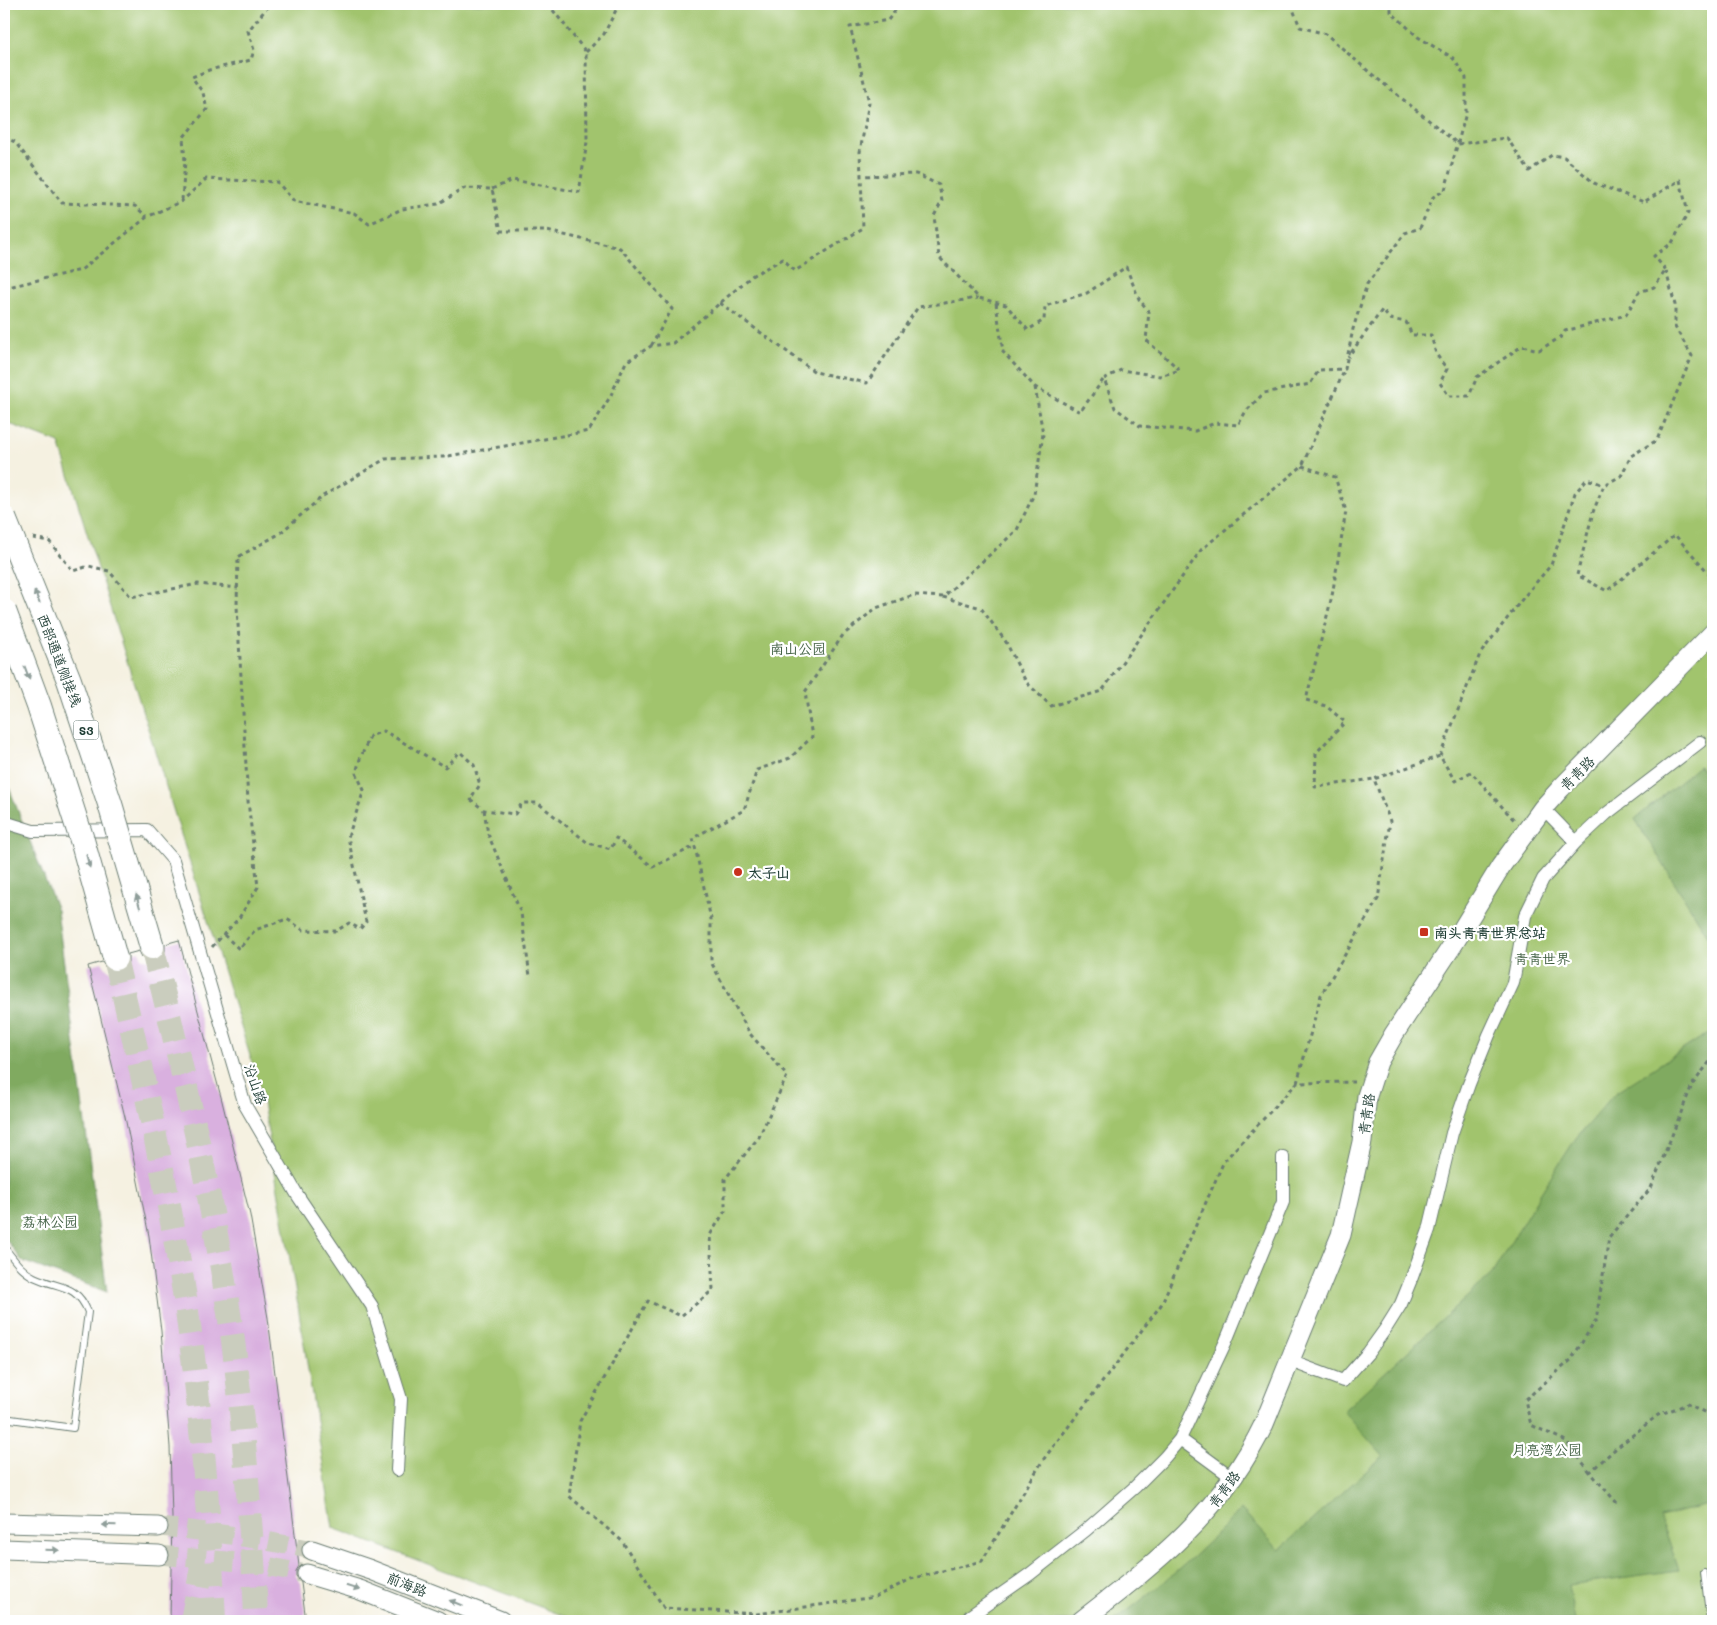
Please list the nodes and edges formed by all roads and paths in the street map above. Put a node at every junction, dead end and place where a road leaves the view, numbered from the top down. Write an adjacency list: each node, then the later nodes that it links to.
1 (270, 4): 12 (path)
2 (548, 4): 7 (path)
3 (618, 4): 7 (path)
4 (900, 4): 10 (path)
5 (1292, 4): 9 (path)
6 (1391, 4): 9 (path)
7 (586, 52): 11 (path)
8 (4, 137): 13 (path)
9 (1458, 144): 14 (path); 20 (path)
10 (861, 176): 16 (path); 18 (path)
11 (492, 189): 12 (path); 19 (path)
12 (182, 201): 13 (path)
13 (147, 217): 15 (path)
14 (1666, 270): 20 (path); 25 (path)
15 (4, 288)
16 (979, 298): 17 (path); 18 (path)
17 (996, 303): 22 (path); 23 (path)
18 (720, 304): 19 (path)
19 (651, 346): 29 (path)
20 (1347, 359): 21 (path)
21 (1345, 369): 22 (path); 24 (path)
22 (1104, 379): 23 (path)
23 (1035, 387): 30 (path)
24 (1302, 466): 30 (path); 35 (path)
25 (1604, 485): 28 (path); 34 (path)
26 (4, 518): 43 (highway, 西部通道侧接线 / S3, one-way to 26, bridge)
27 (31, 537): 29 (path)
28 (1713, 578)
29 (238, 588): 42 (path)
30 (943, 597): 41 (path)
31 (4, 610): 44 (highway, one-way to 44, bridge)
32 (1713, 633): 36 (street, 青青路)
33 (1700, 742): 40 (street)
34 (1440, 756): 35 (path); 39 (path)
35 (1374, 779): 49 (path)
36 (1543, 808): 39 (street, 青青路); 40 (street)
37 (484, 810): 41 (path); 42 (path); 46 (path)
38 (4, 822): 45 (street, 沿山路)
39 (1524, 832): 48 (street, 青青路)
40 (1576, 842): 52 (street)
41 (695, 846): 49 (path)
42 (224, 934): 45 (path)
43 (152, 947)
44 (114, 958)
45 (202, 958): 56 (street, 沿山路)
46 (530, 976)
47 (1713, 1060): 57 (path)
48 (1372, 1082): 49 (path); 52 (street, 青青路)
49 (1297, 1083)
50 (1283, 1157): 55 (street)
51 (4, 1247): 54 (lane)
52 (1290, 1361): 58 (street, 青青路)
53 (1713, 1415): 57 (path)
54 (4, 1418)
55 (1180, 1438): 58 (street); 67 (street)
56 (397, 1470)
57 (1590, 1472): 59 (path)
58 (1232, 1478): 70 (street, 青青路)
59 (1617, 1503)
60 (4, 1523): 61 (street, one-way to 60)
61 (158, 1527)
62 (4, 1549): 64 (street, one-way to 64)
63 (312, 1550): 69 (street, 前海路, one-way to 63)
64 (159, 1555)
65 (1704, 1573): 71 (lane)
66 (307, 1574): 68 (street, 前海路, one-way to 68)
67 (970, 1616)
68 (438, 1621)
69 (501, 1621)
70 (1081, 1621)
71 (1710, 1621)

